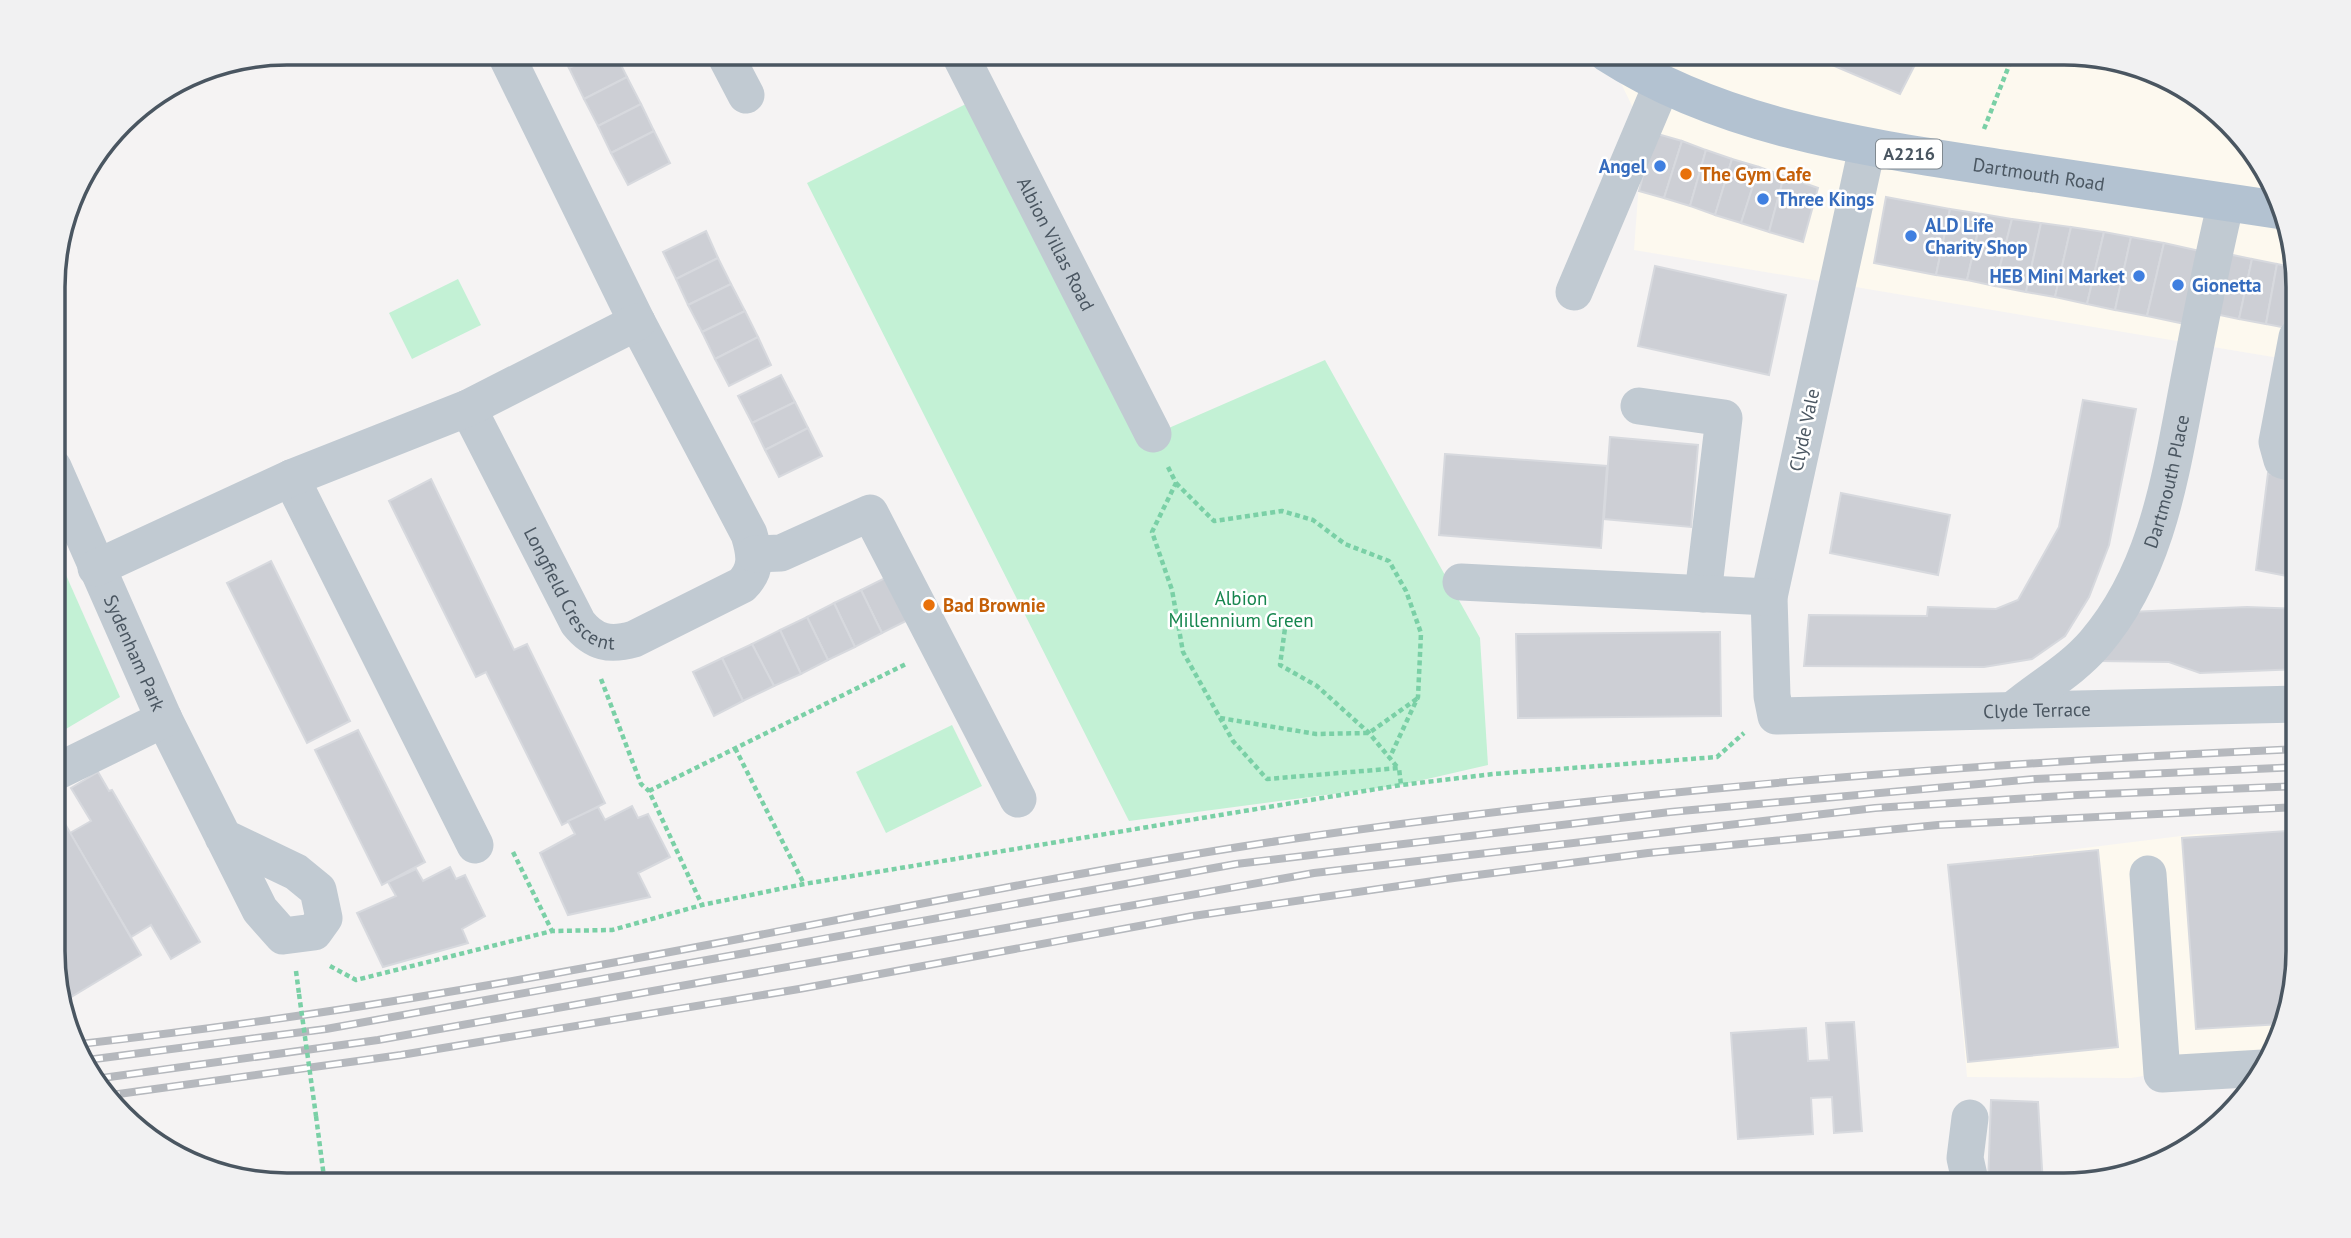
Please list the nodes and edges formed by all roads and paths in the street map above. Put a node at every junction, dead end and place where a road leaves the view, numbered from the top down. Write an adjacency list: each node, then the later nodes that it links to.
1 (511, 65): 13 (street)
2 (731, 65): 7 (street)
3 (966, 65): 17 (street, Albion Villas Road)
4 (1629, 65): 6 (main road, Dartmouth Road / A2216)
5 (2009, 65): 9 (path)
6 (1662, 84): 8 (main road, Dartmouth Road / A2216); 12 (street)
7 (746, 95)
8 (1867, 148): 9 (main road, Dartmouth Road / A2216); 26 (street, Clyde Vale)
9 (1978, 165): 10 (main road, Dartmouth Road / A2216)
10 (2226, 202): 11 (main road, Dartmouth Road / A2216); 32 (street, Dartmouth Place)
11 (2272, 209)
12 (1574, 292)
13 (637, 322): 16 (street); 22 (street)
14 (2286, 395): 18 (street)
15 (1639, 406): 25 (street)
16 (468, 408): 19 (street); 28 (street, Longfield Crescent)
17 (1153, 434): 20 (path)
18 (2286, 461)
19 (291, 478): 23 (street); 45 (street)
20 (1176, 483): 30 (path); 35 (path)
21 (65, 495): 23 (street, Sydenham Park)
22 (755, 554): 28 (street, Longfield Crescent); 29 (street)
23 (96, 568): 34 (street, Sydenham Park)
24 (1461, 582): 25 (street)
25 (1703, 594): 26 (street)
26 (1769, 597): 33 (street, Clyde Vale)
27 (1286, 621): 36 (path)
28 (596, 640): 42 (path)
29 (938, 647): 37 (path); 43 (street)
30 (1418, 697): 36 (path); 38 (path)
31 (2286, 704): 32 (street, Clyde Terrace)
32 (2013, 710): 33 (street, Clyde Terrace)
33 (1776, 716): 41 (path)
34 (164, 719): 39 (street); 44 (street, Sydenham Park)
35 (1220, 719): 36 (path); 40 (path)
36 (1369, 733): 38 (path)
37 (734, 748): 42 (path); 47 (path)
38 (1389, 759): 40 (path)
39 (65, 768)
40 (1399, 768): 41 (path)
41 (1401, 785): 47 (path)
42 (649, 791): 48 (path)
43 (1018, 799)
44 (223, 836)
45 (475, 845): 49 (path)
46 (2148, 874): 52 (street)
47 (804, 884): 48 (path)
48 (702, 905): 49 (path)
49 (552, 931): 50 (path)
50 (324, 962)
51 (299, 994): 54 (path, bridge)
52 (2253, 1069)
53 (1969, 1118): 55 (street)
54 (323, 1173)
55 (1968, 1173)

